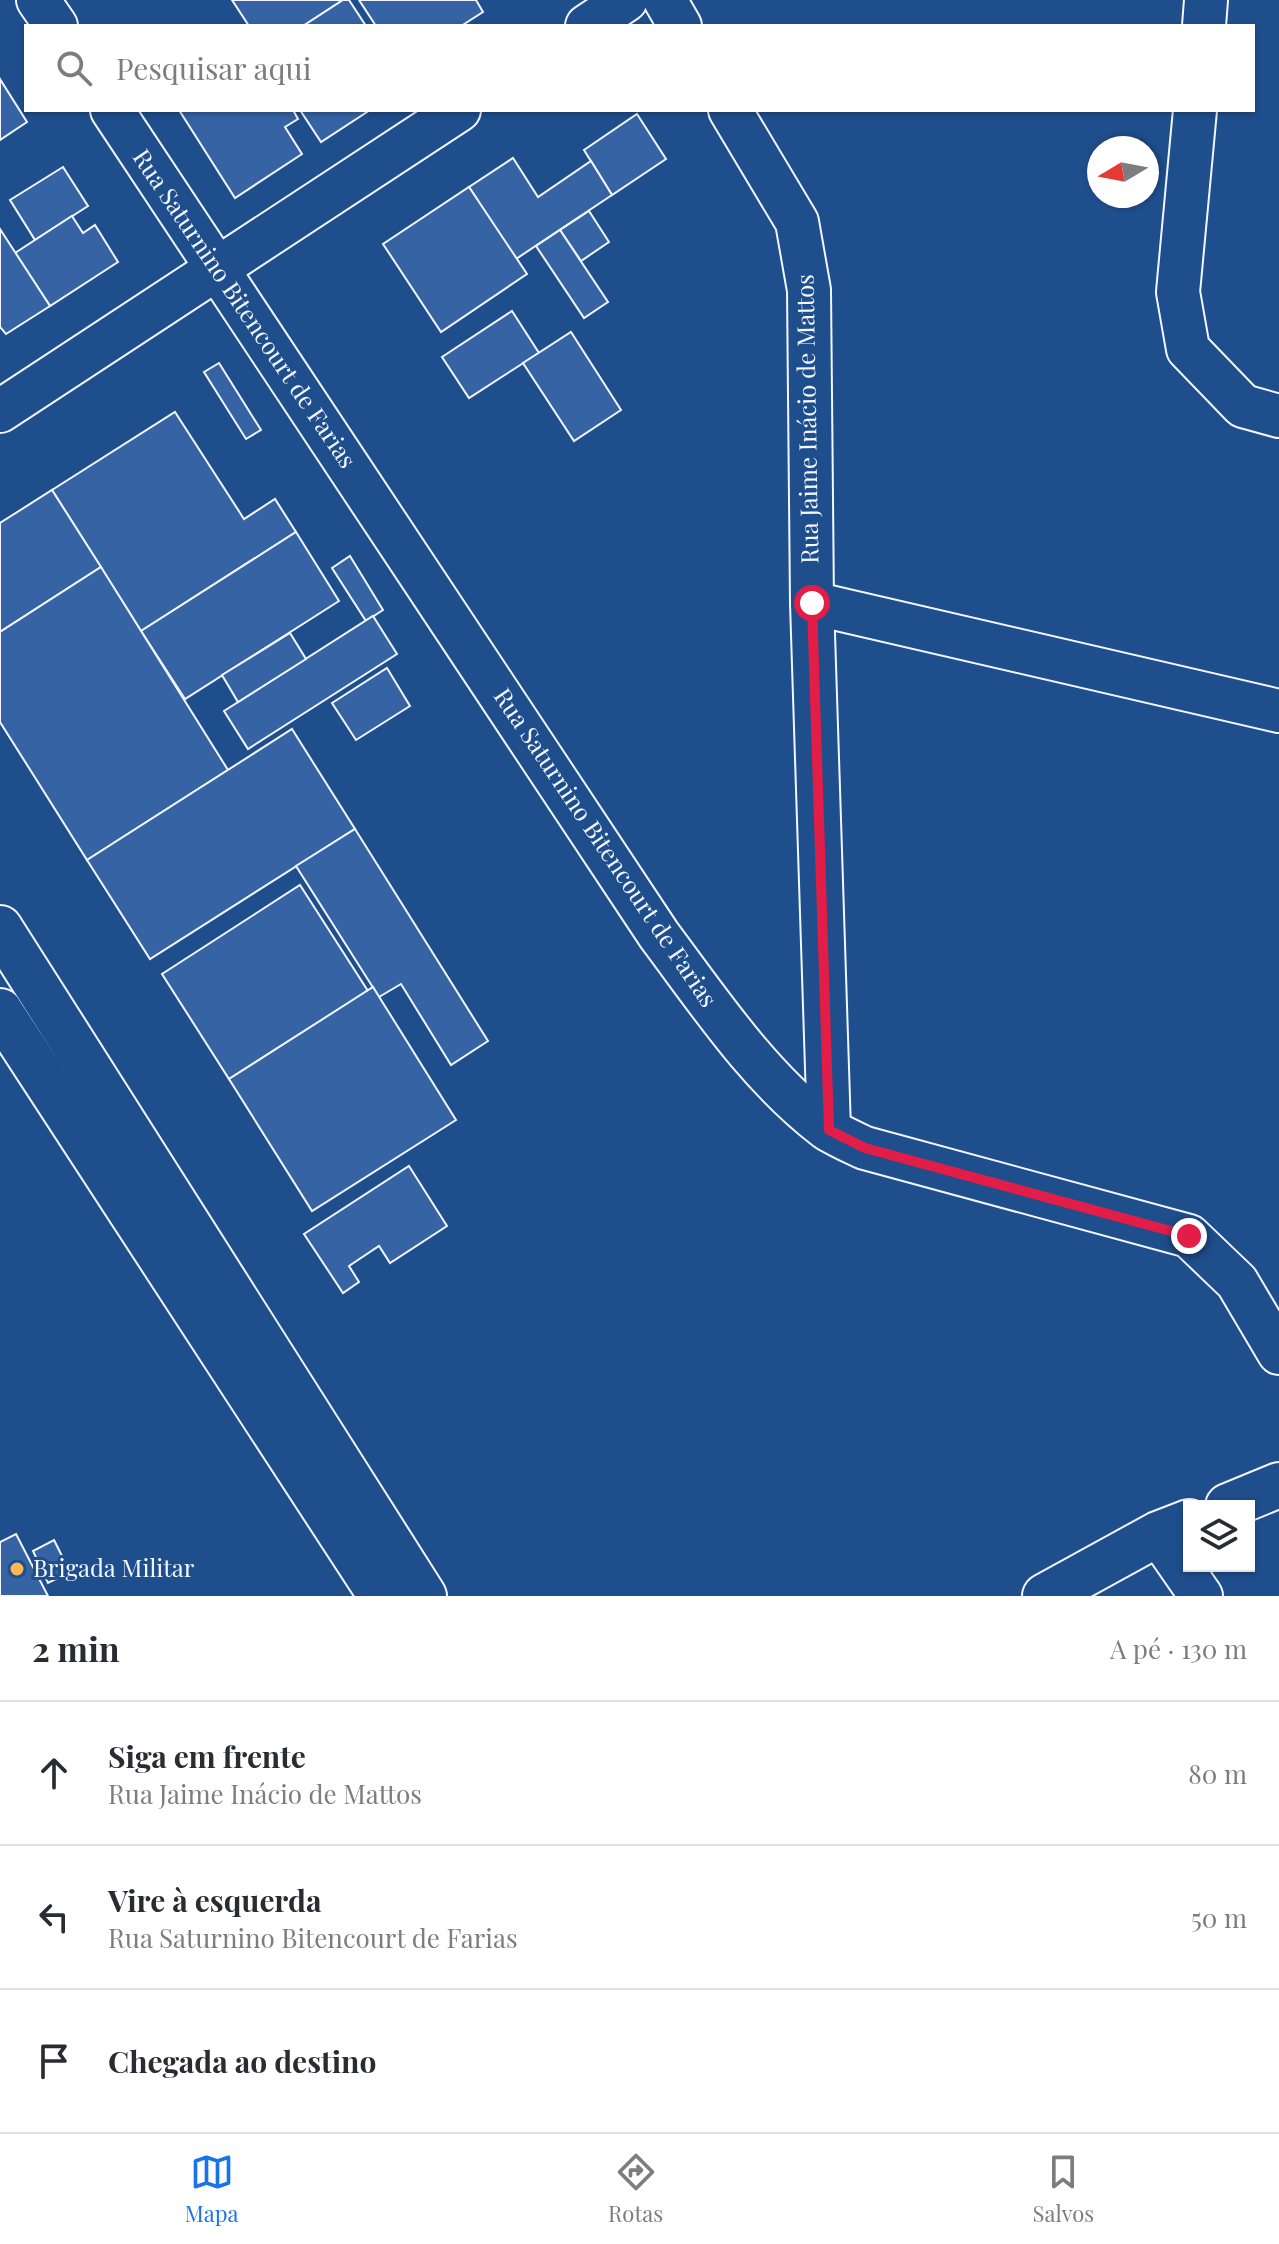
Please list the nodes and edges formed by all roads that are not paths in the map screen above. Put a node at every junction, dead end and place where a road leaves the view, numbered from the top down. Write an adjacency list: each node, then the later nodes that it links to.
1 (38, 0): 5 (street)
2 (626, 0): 6 (street)
3 (665, 0): 7 (street)
4 (1206, 0): 8 (street)
5 (55, 24)
6 (590, 24)
7 (679, 24)
8 (1204, 24)
9 (113, 112): 13 (street, Rua Saturnino Bitencourt de Farias)
10 (456, 112): 13 (street)
11 (731, 112): 16 (street, Rua Jaime Inácio de Mattos)
12 (1195, 112): 15 (street)
13 (218, 270): 14 (street); 20 (street, Rua Saturnino Bitencourt de Farias)
14 (0, 411)
15 (1279, 416)
16 (812, 603): 17 (street); 20 (street, Rua Jaime Inácio de Mattos)
17 (1279, 711)
18 (0, 928): 26 (main road)
19 (0, 1011): 25 (main road)
20 (829, 1130): 21 (street, Rua Saturnino Bitencourt de Farias)
21 (1279, 1353)
22 (1279, 1485): 23 (main road)
23 (1243, 1500)
24 (1174, 1528): 27 (main road); 28 (street)
25 (381, 1596)
26 (424, 1596)
27 (1045, 1596)
28 (1201, 1596)

